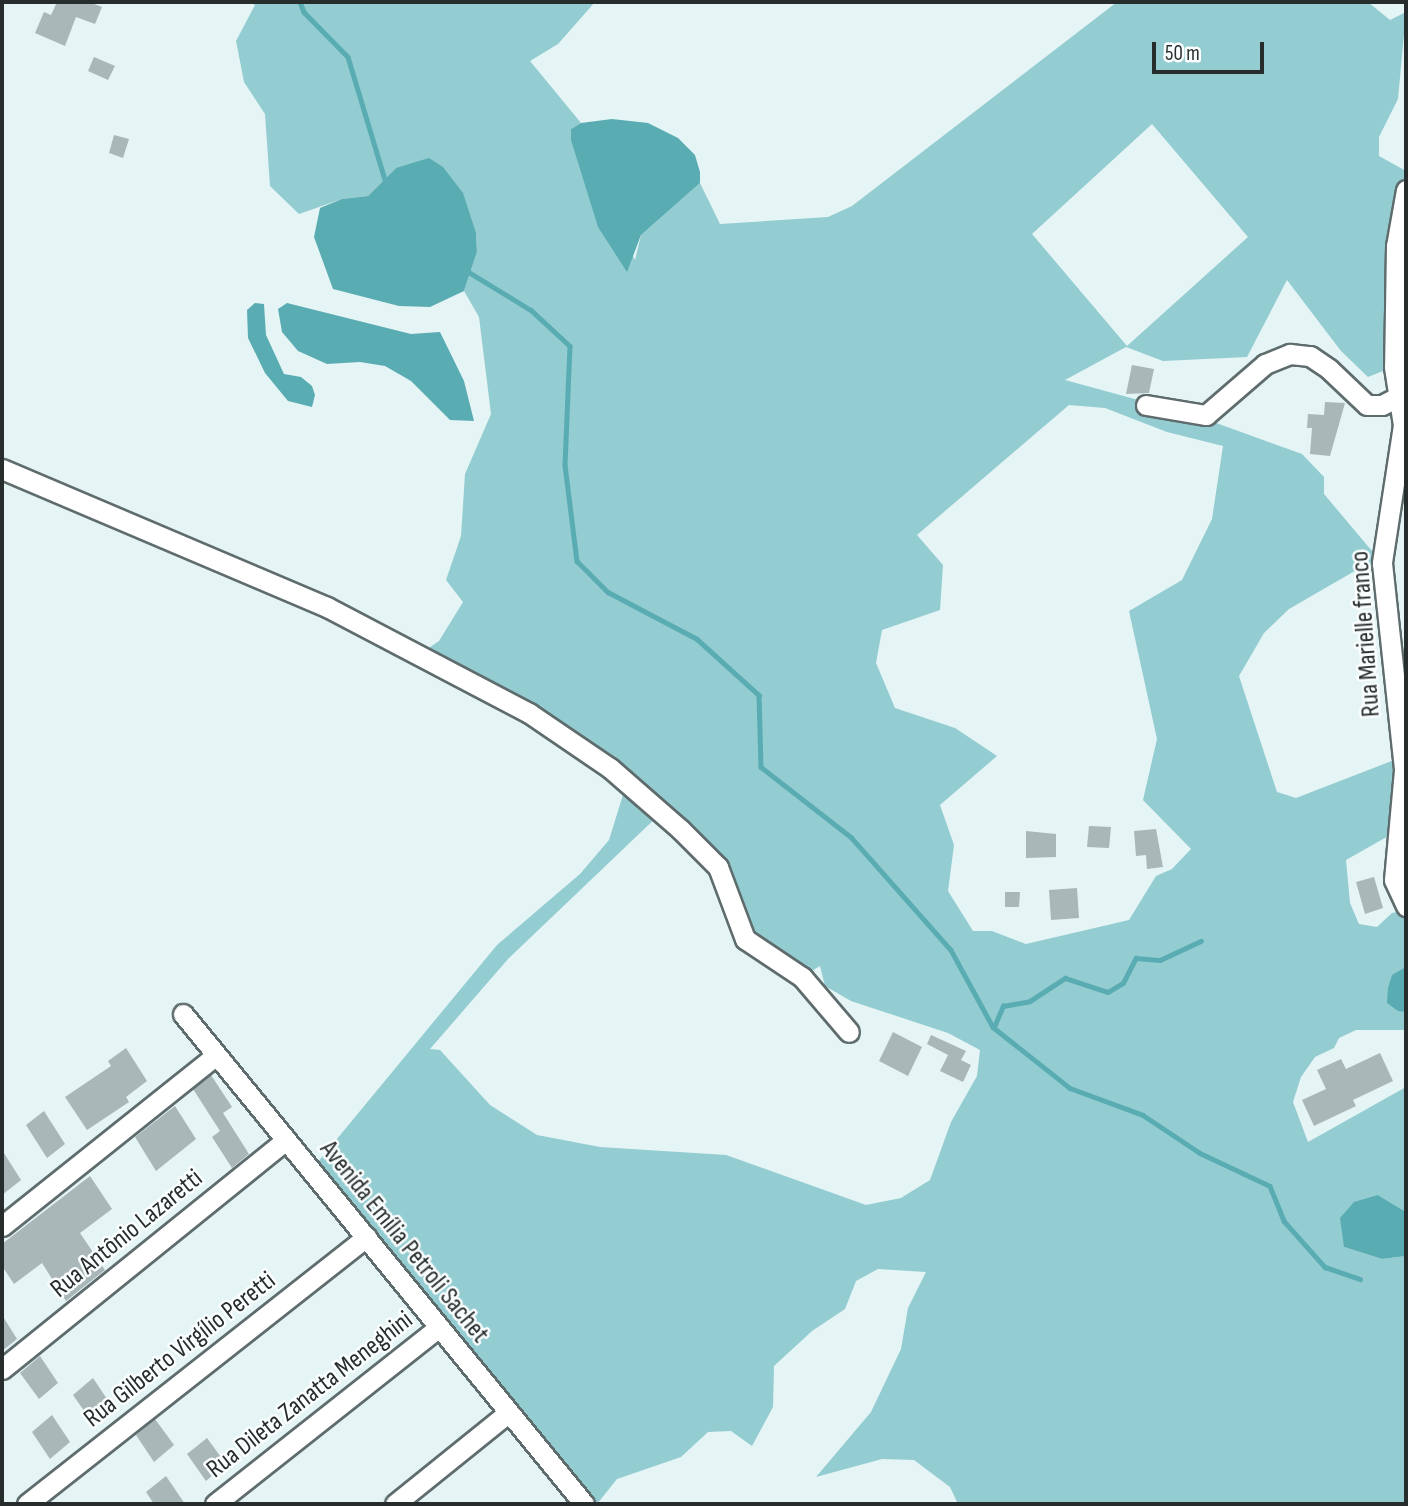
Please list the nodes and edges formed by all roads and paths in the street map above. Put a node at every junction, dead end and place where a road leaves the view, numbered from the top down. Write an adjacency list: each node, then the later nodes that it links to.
1 (1406, 190): 2 (street, Rua Marielle franco)
2 (1398, 397): 3 (street); 5 (street, Rua Marielle franco)
3 (1146, 405)
4 (2, 470): 7 (street)
5 (1406, 906)
6 (183, 1014): 8 (street, Avenida Emília Petroli Sachet)
7 (849, 1032)
8 (216, 1055): 9 (street, Avenida Emília Petroli Sachet); 10 (street)
9 (286, 1140): 11 (street, Avenida Emília Petroli Sachet); 13 (street, Rua Antônio Lazaretti)
10 (2, 1226)
11 (366, 1237): 12 (street, Avenida Emília Petroli Sachet); 15 (street, Rua Gilberto Virgílio Peretti)
12 (439, 1327): 14 (street, Avenida Emília Petroli Sachet); 16 (street, Rua Dileta Zanatta Meneghini)
13 (2, 1369)
14 (509, 1412): 17 (street); 18 (street, Avenida Emília Petroli Sachet)
15 (27, 1504)
16 (215, 1504)
17 (395, 1504)
18 (584, 1504)

